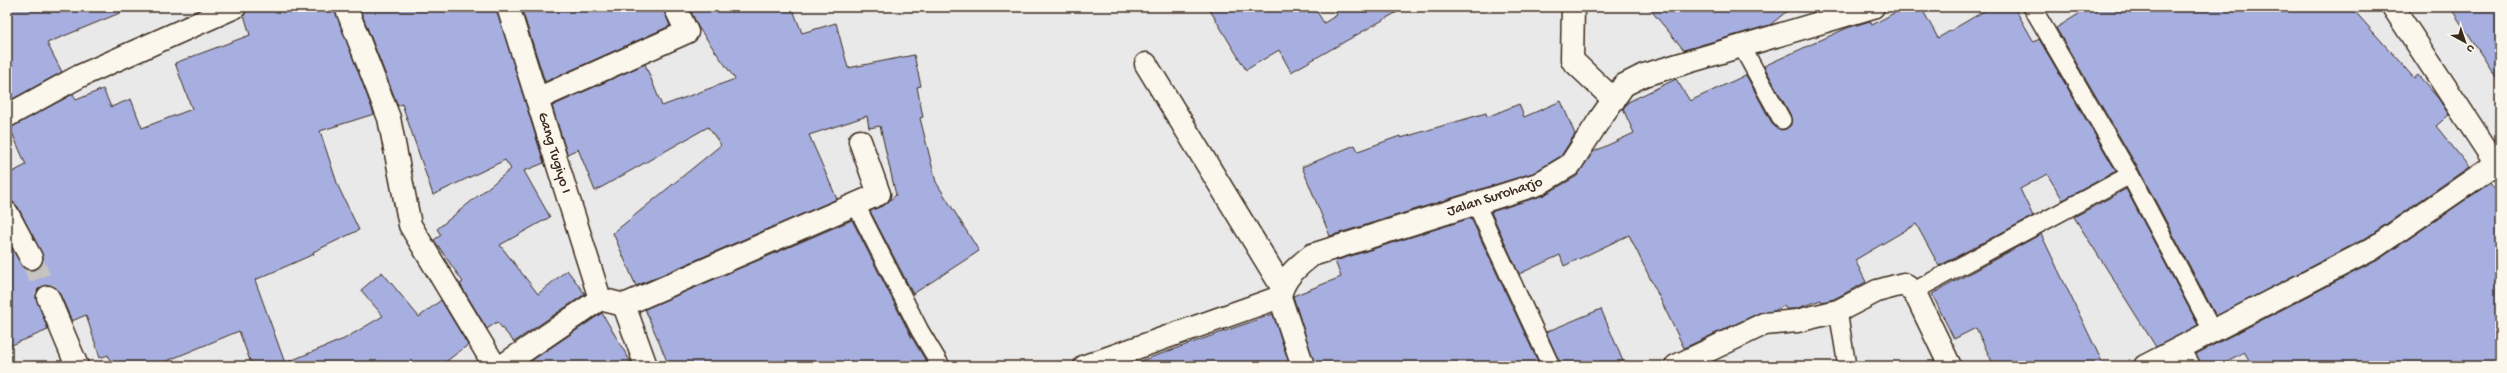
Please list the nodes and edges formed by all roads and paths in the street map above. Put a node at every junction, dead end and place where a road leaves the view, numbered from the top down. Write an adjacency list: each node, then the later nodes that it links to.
1 (235, 7): 13 (street)
2 (346, 7): 31 (street)
3 (508, 7): 11 (street, Gang Tugiyo I)
4 (675, 7): 11 (street)
5 (1572, 7): 12 (street)
6 (1873, 7): 9 (street, Jalan Suroharjo)
7 (2032, 7): 17 (lane)
8 (2393, 7): 16 (street)
9 (1740, 45): 12 (street, Jalan Suroharjo); 14 (lane)
10 (1146, 64): 23 (street)
11 (537, 99): 25 (street, Gang Tugiyo I)
12 (1614, 100): 18 (street, Jalan Suroharjo)
13 (7, 116)
14 (1782, 120)
15 (860, 142): 19 (street)
16 (2498, 167): 28 (street)
17 (2130, 175): 22 (lane); 28 (lane)
18 (1476, 204): 23 (street, Jalan Suroharjo); 37 (lane)
19 (856, 205): 26 (street); 34 (lane)
20 (7, 213): 21 (street)
21 (31, 258)
22 (1914, 291): 27 (street); 40 (street)
23 (1281, 292): 35 (street); 36 (street)
24 (48, 297): 30 (street)
25 (600, 299): 26 (street); 32 (street)
26 (624, 305): 33 (street)
27 (1838, 311): 38 (street); 39 (lane)
28 (2214, 332): 29 (street)
29 (2184, 358): 41 (street)
30 (77, 366)
31 (495, 366)
32 (502, 366)
33 (646, 366)
34 (940, 366)
35 (1085, 366)
36 (1302, 366)
37 (1551, 366)
38 (1676, 366)
39 (1847, 366)
40 (1950, 366)
41 (2145, 366)

